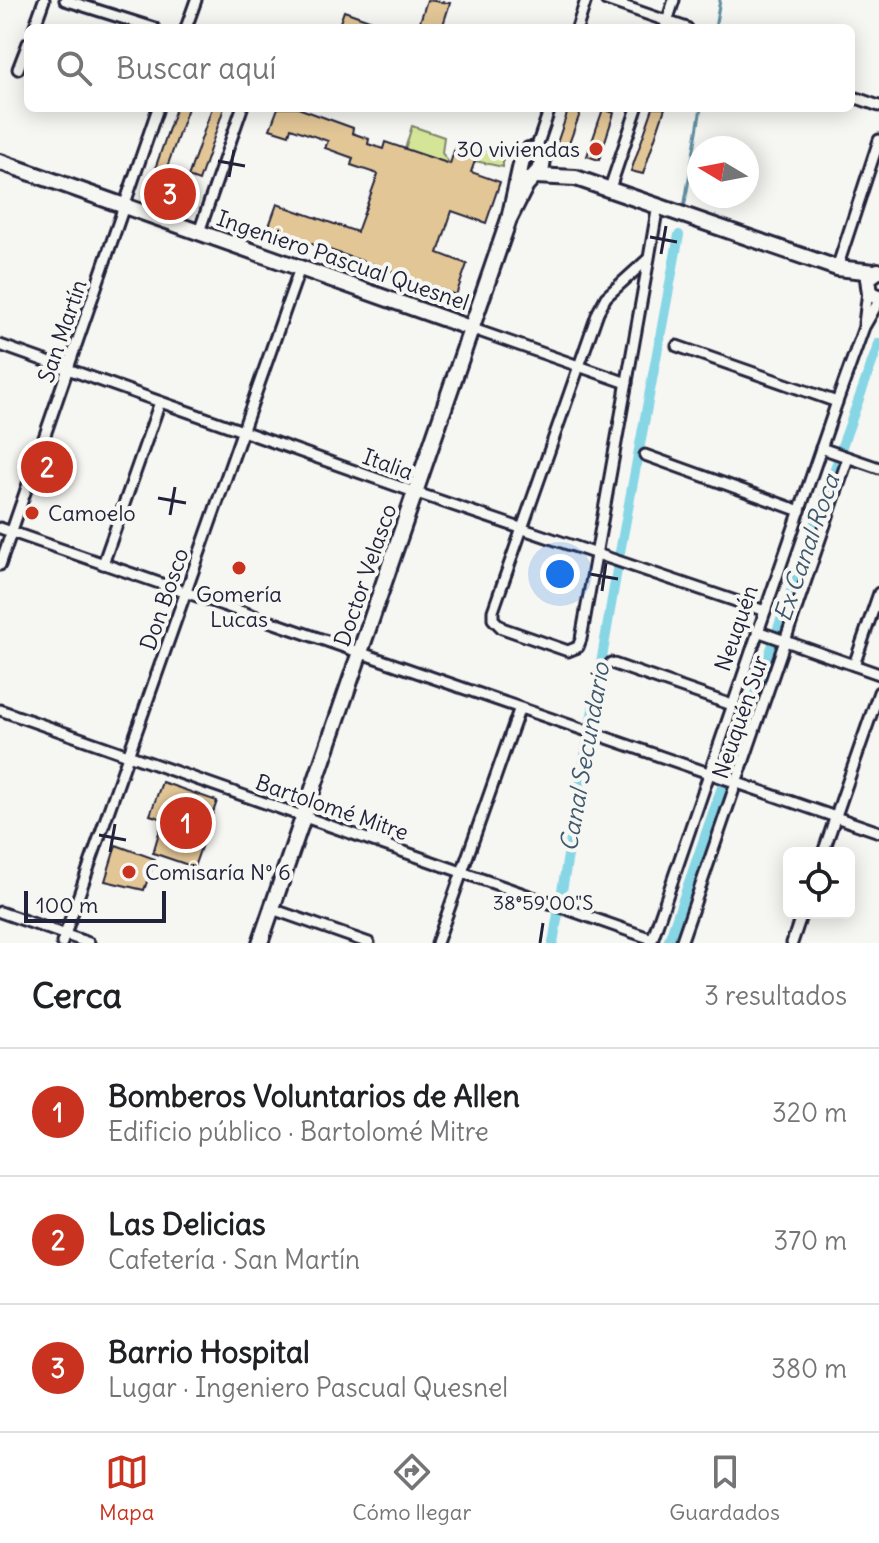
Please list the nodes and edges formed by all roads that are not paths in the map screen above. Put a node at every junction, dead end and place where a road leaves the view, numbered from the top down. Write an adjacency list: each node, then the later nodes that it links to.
1 (44, 0): 7 (street)
2 (65, 0): 8 (street)
3 (196, 0): 9 (street)
4 (586, 0): 10 (street)
5 (606, 0): 11 (street)
6 (674, 0): 11 (street)
7 (35, 24)
8 (141, 24)
9 (187, 24)
10 (578, 24)
11 (666, 24)
12 (24, 53): 13 (street)
13 (18, 69)
14 (855, 97): 15 (street)
15 (879, 106)
16 (157, 112): 27 (street, San Martín)
17 (241, 112): 30 (street)
18 (549, 112): 21 (street, Doctor Velasco)
19 (636, 112): 26 (street)
20 (879, 140): 33 (street)
21 (539, 152): 23 (main road, Doctor Velasco); 24 (main road, Doctor Velasco); 25 (main road)
22 (0, 162): 27 (main road, Ingeniero Pascual Quesnel)
23 (520, 166): 24 (main road); 29 (main road, Doctor Velasco)
24 (534, 176): 25 (main road); 29 (main road, Doctor Velasco)
25 (576, 178): 26 (main road)
26 (610, 188): 28 (main road)
27 (123, 205): 30 (main road, Ingeniero Pascual Quesnel); 41 (street, San Martín)
28 (658, 205): 31 (street); 33 (main road)
29 (509, 219): 37 (main road, Doctor Velasco)
30 (199, 232): 32 (main road, Ingeniero Pascual Quesnel)
31 (649, 258): 40 (street); 42 (street)
32 (300, 268): 37 (main road, Ingeniero Pascual Quesnel); 45 (street, Don Bosco)
33 (837, 268): 34 (main road); 35 (main road)
34 (878, 271): 35 (main road)
35 (873, 294): 36 (street, Neuquén); 36 (street, Neuquén)
36 (864, 327): 44 (street, Neuquén)
37 (473, 329): 40 (street, Ingeniero Pascual Quesnel); 50 (main road, Doctor Velasco)
38 (0, 345): 41 (street, Italia)
39 (677, 346): 44 (street)
40 (579, 366): 42 (street, Ingeniero Pascual Quesnel); 53 (street)
41 (69, 369): 43 (street, Italia); 54 (street, San Martín)
42 (627, 383): 55 (street)
43 (160, 402): 45 (street, Italia); 56 (street)
44 (837, 402): 46 (street, Neuquén)
45 (243, 431): 50 (street, Italia); 58 (street, Don Bosco)
46 (821, 448): 48 (street); 51 (street, Neuquén)
47 (645, 455): 51 (street)
48 (848, 458): 49 (street); 62 (street, Neuquén Sur)
49 (879, 468)
50 (417, 493): 53 (street, Italia); 63 (main road, Doctor Velasco)
51 (800, 511): 60 (street, Neuquén)
52 (0, 528): 54 (street)
53 (522, 529): 55 (street, Italia); 55 (street)
54 (12, 532): 56 (street); 57 (street, San Martín)
55 (596, 554): 60 (street, Italia)
56 (103, 564): 58 (street)
57 (0, 565)
58 (185, 593): 63 (street); 71 (street, Don Bosco)
59 (879, 593): 65 (street)
60 (765, 611): 61 (street, Neuquén)
61 (757, 631): 62 (street); 68 (street, Neuquén)
62 (785, 641): 65 (street); 73 (street, Neuquén Sur)
63 (361, 655): 70 (street); 74 (main road, Doctor Velasco)
64 (611, 663): 68 (street)
65 (854, 665): 66 (street)
66 (879, 674)
67 (879, 692): 75 (street)
68 (732, 705): 72 (street, Neuquén)
69 (0, 710): 71 (street, Bartolomé Mitre)
70 (519, 710): 72 (street); 78 (street)
71 (128, 755): 74 (street, Bartolomé Mitre); 82 (street, Don Bosco)
72 (708, 775): 73 (street); 83 (street, Neuquén)
73 (736, 784): 75 (street); 88 (street, Neuquén Sur)
74 (305, 817): 78 (street, Bartolomé Mitre); 79 (main road, Doctor Velasco)
75 (836, 817): 76 (street); 77 (street)
76 (879, 832)
77 (825, 847)
78 (462, 872): 83 (street, Bartolomé Mitre); 87 (street)
79 (272, 909): 85 (main road, Doctor Velasco); 86 (street)
80 (0, 912): 82 (street)
81 (800, 919): 89 (street)
82 (64, 939): 84 (street)
83 (652, 941)
84 (89, 943)
85 (260, 943)
86 (369, 943)
87 (437, 943)
88 (681, 943)
89 (792, 943)

